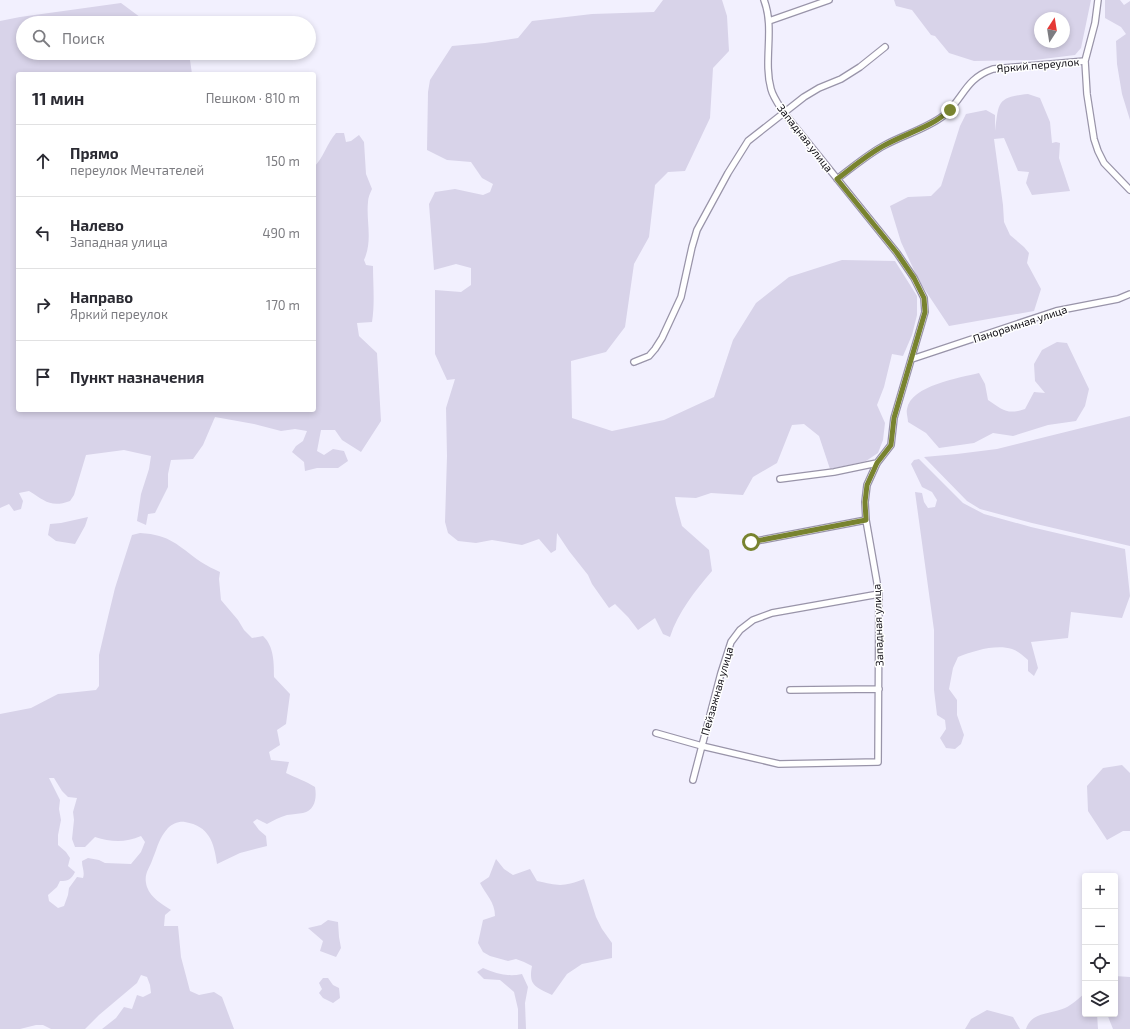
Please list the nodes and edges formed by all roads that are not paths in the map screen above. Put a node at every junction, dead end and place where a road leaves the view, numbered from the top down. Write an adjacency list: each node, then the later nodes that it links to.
1 (764, 0): 4 (street, Западная улица)
2 (829, 0): 4 (street)
3 (1098, 0): 6 (street)
4 (769, 21): 7 (street, Западная улица)
5 (885, 47): 7 (street)
6 (1085, 61): 8 (street, Яркий переулок); 9 (street)
7 (784, 113): 8 (street, Западная улица); 12 (street)
8 (837, 179): 11 (street, Западная улица)
9 (1130, 190)
10 (1130, 294): 11 (street, Панорамная улица)
11 (912, 359): 13 (street, Западная улица)
12 (634, 362)
13 (877, 463): 14 (street); 15 (street, Западная улица)
14 (780, 479)
15 (866, 520): 16 (street); 17 (street, Западная улица)
16 (751, 542)
17 (879, 594): 19 (street, Западная улица); 21 (street, Пейзажная улица)
18 (790, 690): 19 (street)
19 (879, 690): 21 (street, Западная улица)
20 (656, 734): 21 (street)
21 (702, 746): 22 (street, Пейзажная улица)
22 (693, 780)

